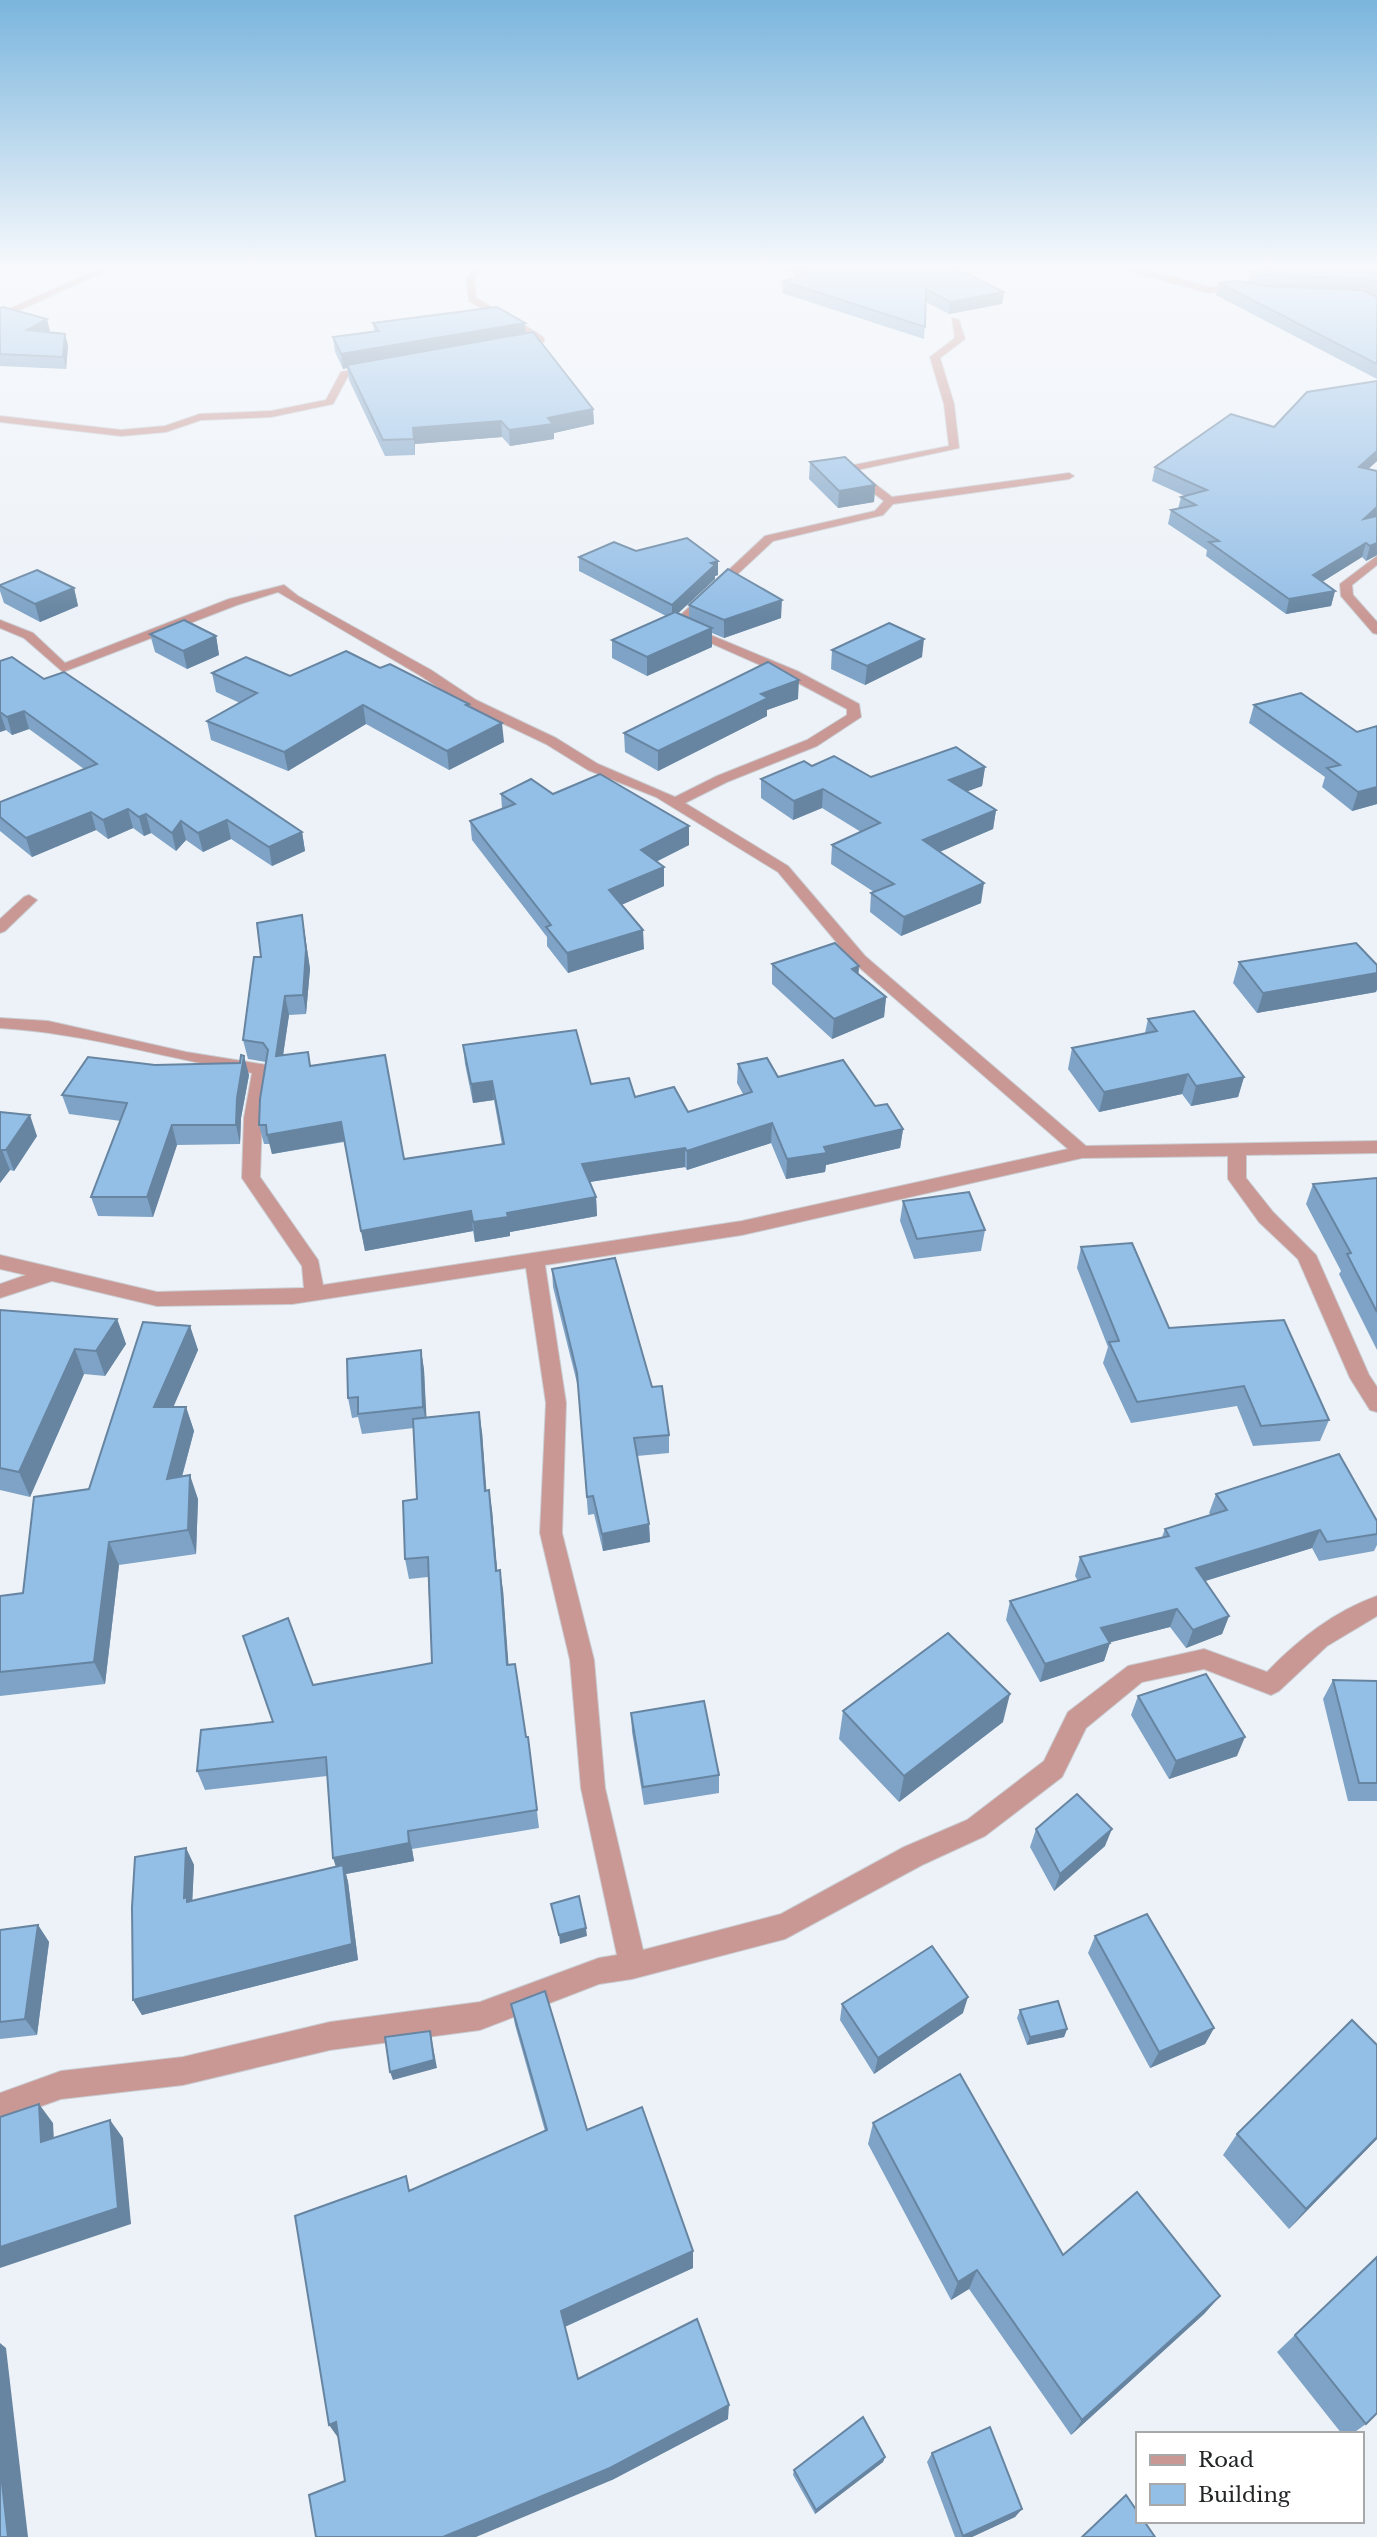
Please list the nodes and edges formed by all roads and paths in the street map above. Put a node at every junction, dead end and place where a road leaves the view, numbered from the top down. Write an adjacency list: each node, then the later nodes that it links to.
1 (340, 382): 3 (street)
2 (943, 382): 5 (street)
3 (0, 419)
4 (1069, 476): 5 (street)
5 (890, 501): 9 (street)
6 (1377, 559): 8 (street)
7 (0, 624): 9 (street)
8 (1377, 630)
9 (675, 802): 15 (street)
10 (29, 900): 11 (street)
11 (0, 928)
12 (0, 1023): 20 (street)
13 (1377, 1147): 14 (street)
14 (1237, 1150): 15 (street); 21 (street)
15 (1082, 1152): 16 (street)
16 (535, 1261): 20 (street); 23 (street)
17 (0, 1262): 18 (street)
18 (53, 1273): 19 (street); 20 (street)
19 (0, 1291)
20 (315, 1294)
21 (1377, 1404)
22 (1377, 1606): 23 (street)
23 (632, 1966): 24 (street)
24 (0, 2107)

